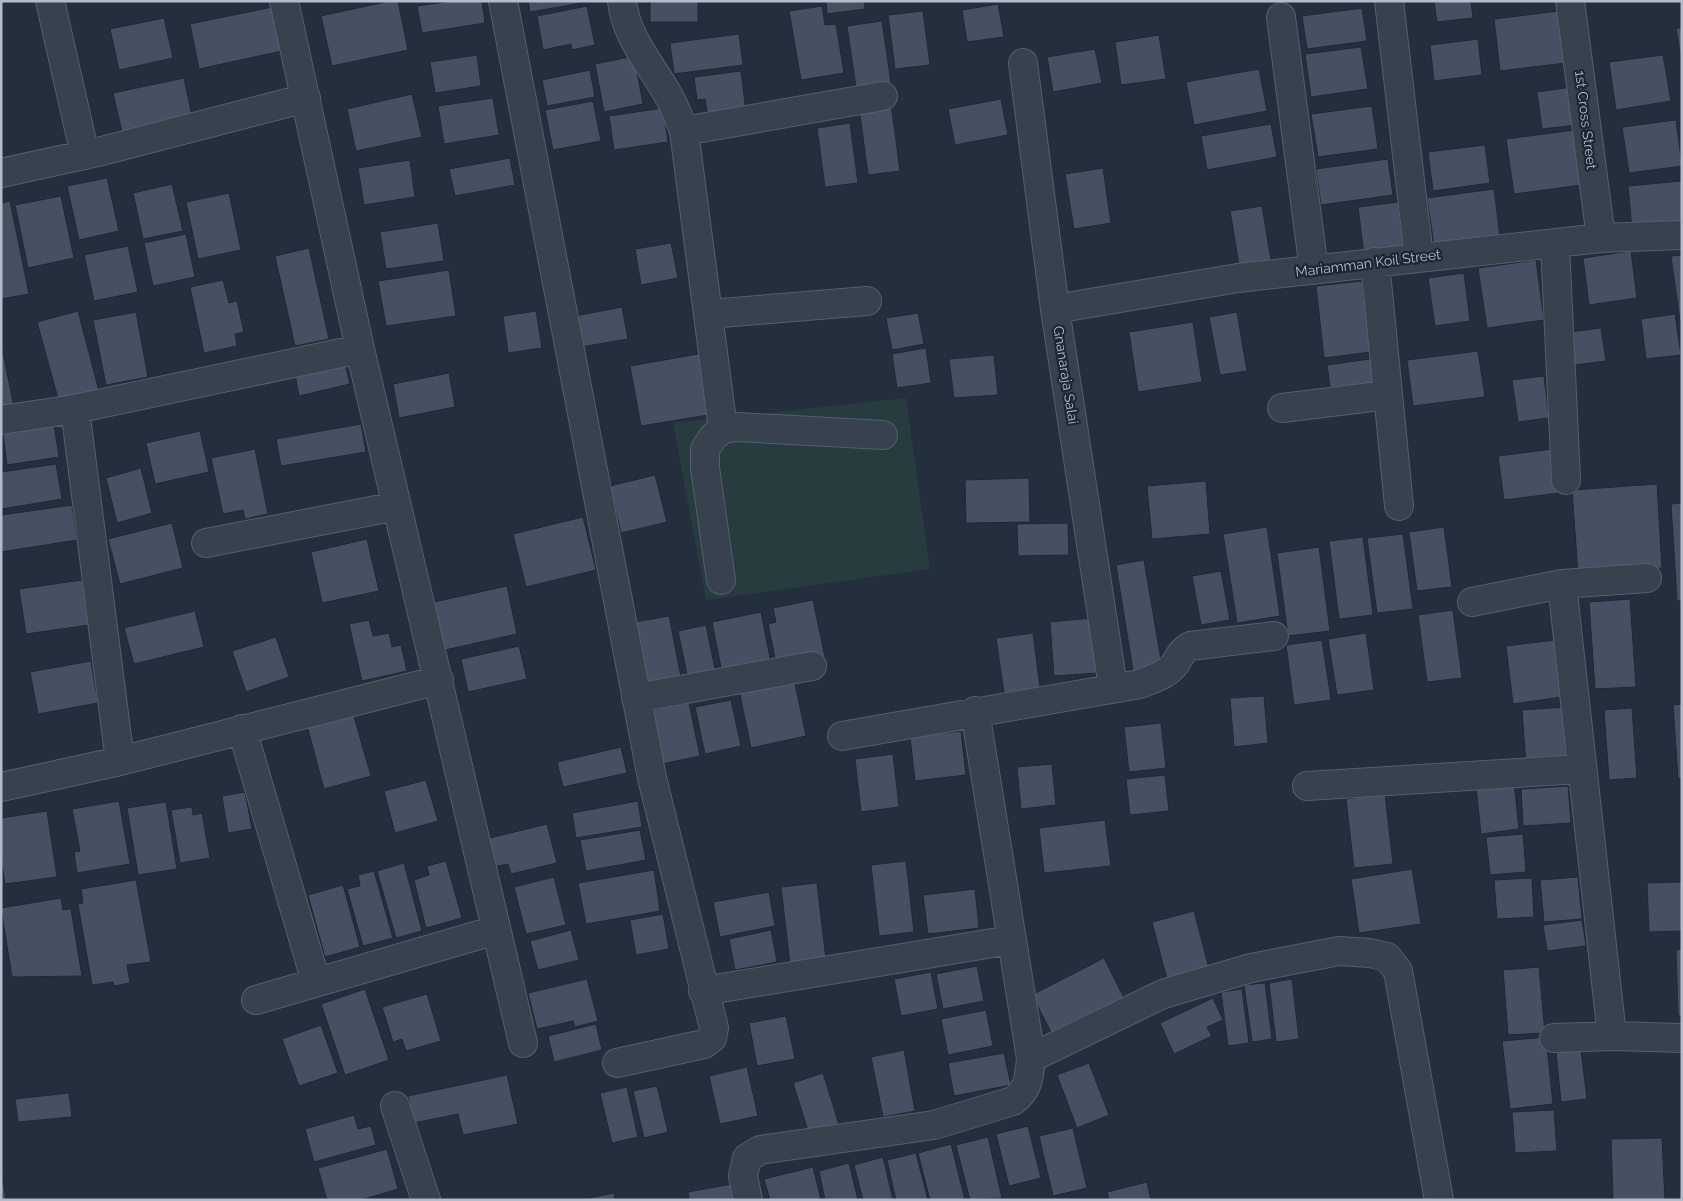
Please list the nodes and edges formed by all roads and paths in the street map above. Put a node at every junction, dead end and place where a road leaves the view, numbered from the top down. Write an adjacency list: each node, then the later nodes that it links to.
1 (50, 1): 12 (street)
2 (284, 1): 10 (street)
3 (503, 1): 42 (street)
4 (622, 1): 11 (street)
5 (1388, 1): 17 (street)
6 (1570, 1): 15 (street, 1st Cross Street)
7 (1281, 17): 19 (street)
8 (1023, 63): 21 (street, Gnanaraja Salai)
9 (883, 96): 11 (street)
10 (306, 98): 12 (street); 23 (street)
11 (684, 131): 22 (street)
12 (85, 154): 13 (street)
13 (1, 173)
14 (1682, 234): 15 (street, Mariamman Koil Street)
15 (1601, 238): 16 (street, Mariamman Koil Street)
16 (1555, 244): 17 (street, Mariamman Koil Street); 30 (street)
17 (1420, 256): 18 (street, Mariamman Koil Street)
18 (1375, 262): 19 (street, Mariamman Koil Street); 24 (street)
19 (1314, 270): 21 (street, Mariamman Koil Street)
20 (867, 301): 22 (street)
21 (1055, 309): 41 (street, Gnanaraja Salai)
22 (709, 314): 28 (street)
23 (360, 349): 25 (street); 31 (street)
24 (1388, 395): 26 (street); 32 (street)
25 (76, 408): 27 (street); 46 (street)
26 (1282, 408)
27 (1, 420)
28 (723, 429): 29 (street); 35 (street)
29 (883, 435)
30 (1566, 480)
31 (398, 506): 33 (street); 40 (street)
32 (1399, 506)
33 (206, 543)
34 (1647, 578): 36 (street)
35 (721, 580)
36 (1562, 584): 37 (street); 47 (street)
37 (1472, 602)
38 (1274, 636): 41 (street)
39 (812, 666): 42 (street)
40 (439, 680): 44 (street); 50 (street)
41 (1113, 687): 43 (street)
42 (636, 698): 53 (street)
43 (975, 711): 45 (street); 51 (street)
44 (242, 729): 46 (street); 52 (street)
45 (842, 736)
46 (120, 760): 49 (street)
47 (1582, 769): 48 (street); 55 (street)
48 (1307, 786)
49 (1, 787)
50 (496, 930): 52 (street); 58 (street)
51 (1011, 940): 53 (street); 59 (street)
52 (316, 982): 54 (street)
53 (703, 991): 60 (street)
54 (256, 1000)
55 (1612, 1036): 56 (street); 57 (street)
56 (1554, 1038)
57 (1682, 1038)
58 (523, 1043)
59 (1031, 1058): 63 (street); 64 (street)
60 (617, 1063)
61 (395, 1106): 62 (street)
62 (426, 1200)
63 (748, 1200)
64 (1439, 1200)

